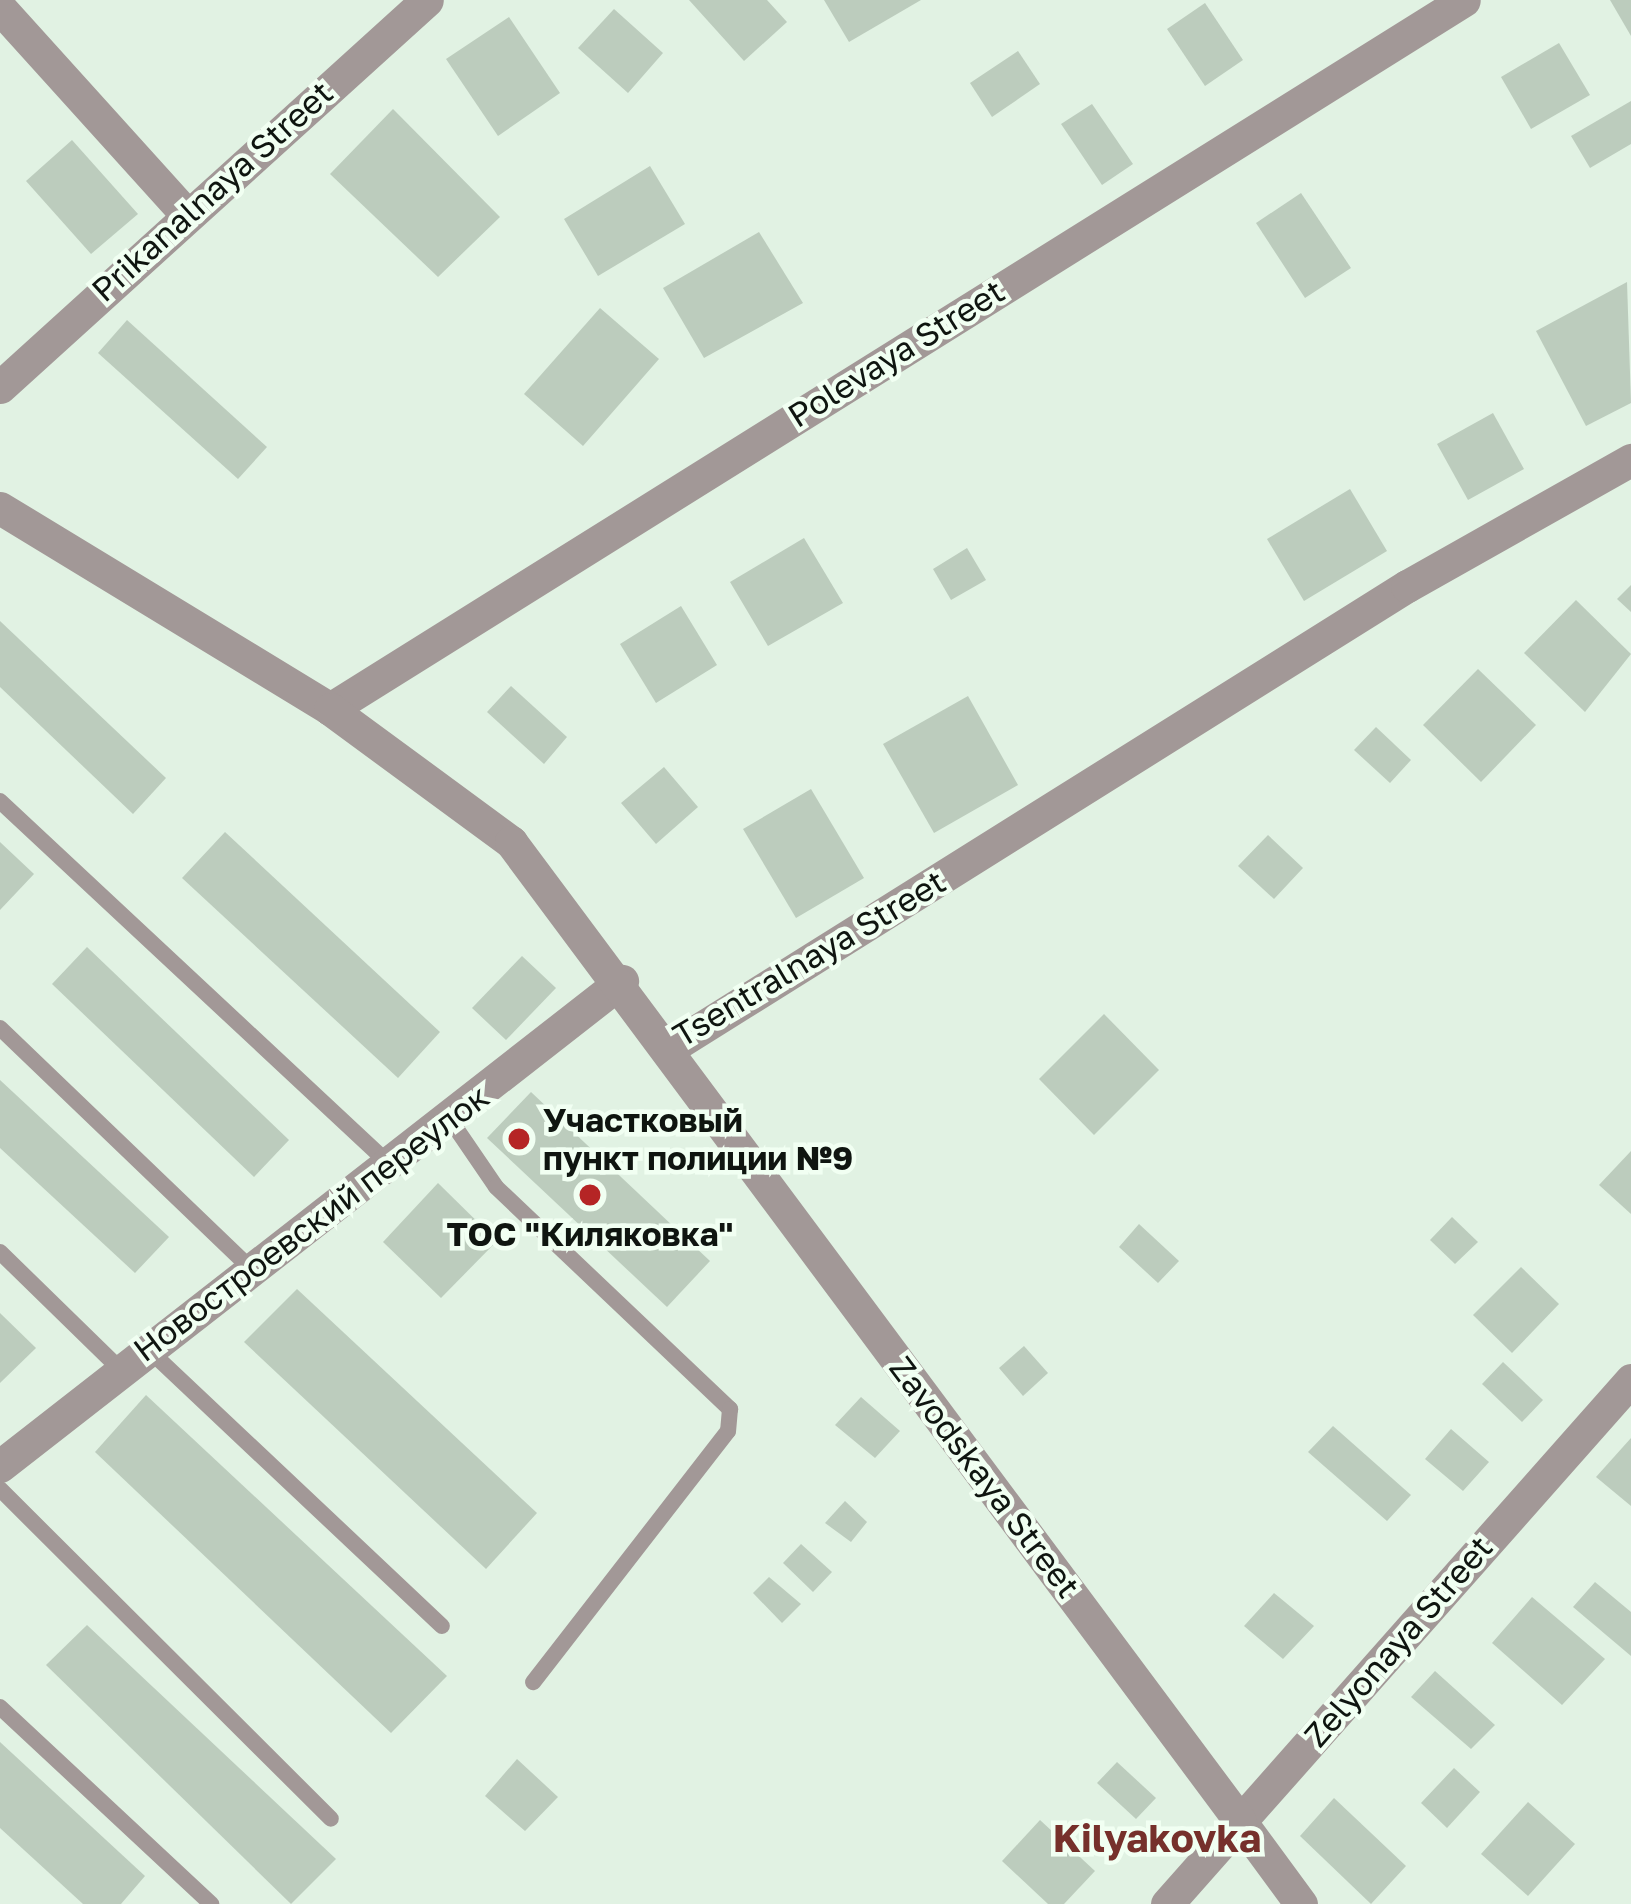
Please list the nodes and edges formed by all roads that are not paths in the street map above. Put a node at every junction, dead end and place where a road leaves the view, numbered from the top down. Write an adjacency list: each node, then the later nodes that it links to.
1 (427, 0): 4 (street, Prikanalnaya Street)
2 (1464, 0): 8 (street, Polevaya Street)
3 (0, 8): 4 (street)
4 (185, 213): 5 (street, Prikanalnaya Street)
5 (0, 387)
6 (1631, 460): 12 (street, Tsentralnaya Street)
7 (0, 508): 8 (street, Tsentralnaya Street)
8 (330, 709): 10 (street, Tsentralnaya Street)
9 (0, 801): 14 (lane)
10 (622, 981): 12 (street, Tsentralnaya Street); 13 (street, Новостроевский переулок)
11 (0, 1028): 16 (lane)
12 (668, 1049): 26 (street, Zavodskaya Street)
13 (449, 1118): 14 (street, Новостроевский переулок); 23 (lane)
14 (389, 1164): 16 (street, Новостроевский переулок)
15 (0, 1252): 18 (lane)
16 (251, 1269): 17 (street, Новостроевский переулок)
17 (150, 1351): 18 (street, Новостроевский переулок); 22 (lane)
18 (118, 1367): 20 (street, Новостроевский переулок)
19 (1631, 1380): 26 (street, Zelyonaya Street)
20 (0, 1466)
21 (0, 1490): 25 (lane)
22 (442, 1627)
23 (532, 1682)
24 (0, 1707): 27 (lane)
25 (331, 1819)
26 (1240, 1821): 28 (street, Zelyonaya Street); 29 (street, Zavodskaya Street)
27 (211, 1904)
28 (1167, 1904)
29 (1301, 1904)

